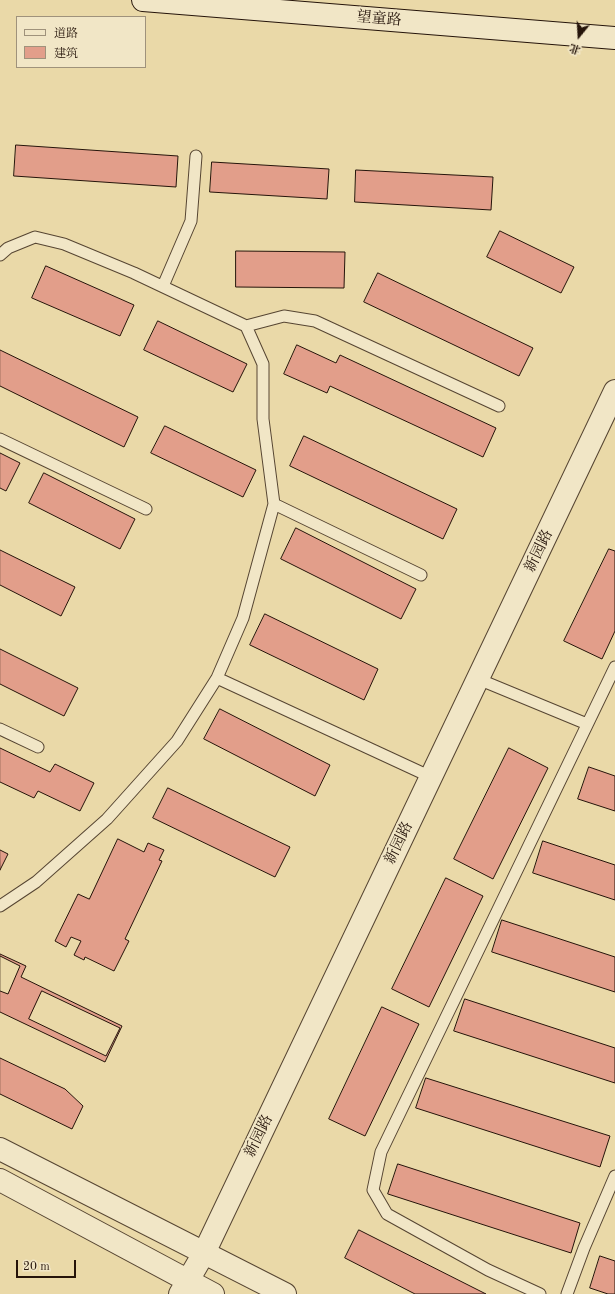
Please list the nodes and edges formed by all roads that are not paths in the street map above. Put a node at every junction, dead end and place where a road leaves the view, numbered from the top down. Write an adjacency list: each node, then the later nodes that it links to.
1 (143, 0): 2 (street, 望童路)
2 (615, 38)
3 (196, 156): 5 (lane)
4 (0, 255): 5 (lane)
5 (163, 286): 6 (lane)
6 (246, 326): 8 (lane); 10 (lane)
7 (615, 391): 15 (street, 新园路)
8 (499, 406)
9 (0, 439): 11 (lane)
10 (274, 504): 12 (lane); 14 (lane)
11 (146, 510)
12 (421, 575)
13 (615, 668): 16 (lane)
14 (217, 678): 19 (lane); 20 (lane)
15 (478, 679): 16 (lane); 19 (street, 新园路)
16 (587, 724): 28 (lane)
17 (0, 729): 18 (lane)
18 (38, 747)
19 (431, 777): 24 (street, 新园路)
20 (0, 906)
21 (0, 1149): 24 (street)
22 (615, 1176): 29 (lane)
23 (0, 1180): 25 (street)
24 (204, 1252): 25 (street, 新园路); 27 (street)
25 (184, 1287): 26 (street)
26 (213, 1294)
27 (285, 1294)
28 (540, 1294)
29 (567, 1294)

